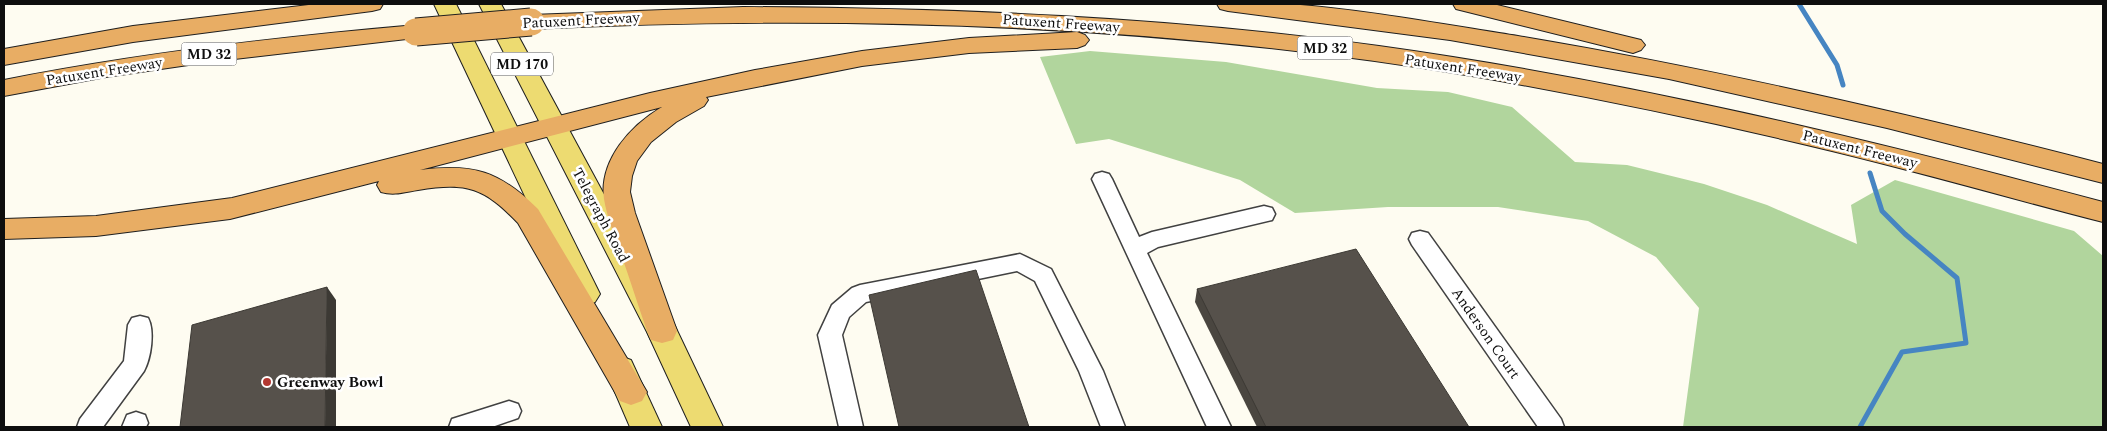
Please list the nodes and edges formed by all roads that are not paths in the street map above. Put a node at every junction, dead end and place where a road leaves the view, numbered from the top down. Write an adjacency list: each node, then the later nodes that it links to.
1 (372, 4): 6 (highway, Patuxent Freeway / MD 32)
2 (445, 4): 11 (main road, MD 170)
3 (490, 4): 10 (main road, Telegraph Road / MD 170)
4 (1228, 4): 12 (highway, MD 32)
5 (1464, 4): 12 (highway)
6 (4, 57)
7 (1482, 71): 8 (highway); 9 (highway, Patuxent Freeway / MD 32, bridge); 15 (highway, Patuxent Freeway / MD 32)
8 (779, 74): 10 (highway); 21 (highway)
9 (4, 88)
10 (553, 125): 11 (highway); 21 (main road, Telegraph Road / MD 170)
11 (508, 136): 14 (highway); 22 (main road, MD 170)
12 (2103, 172)
13 (1102, 179): 19 (street)
14 (230, 209): 17 (highway); 22 (highway)
15 (2103, 212)
16 (1264, 214): 19 (street)
17 (4, 229)
18 (1420, 239): 31 (street, Anderson Court)
19 (1136, 251): 30 (street)
20 (140, 325): 24 (street)
21 (662, 331): 27 (main road, Telegraph Road / MD 170)
22 (631, 392): 26 (main road, MD 170)
23 (509, 411): 25 (street)
24 (88, 427)
25 (461, 427)
26 (646, 427)
27 (707, 427)
28 (852, 427): 29 (street)
29 (1113, 427)
30 (1219, 427)
31 (1552, 427)

